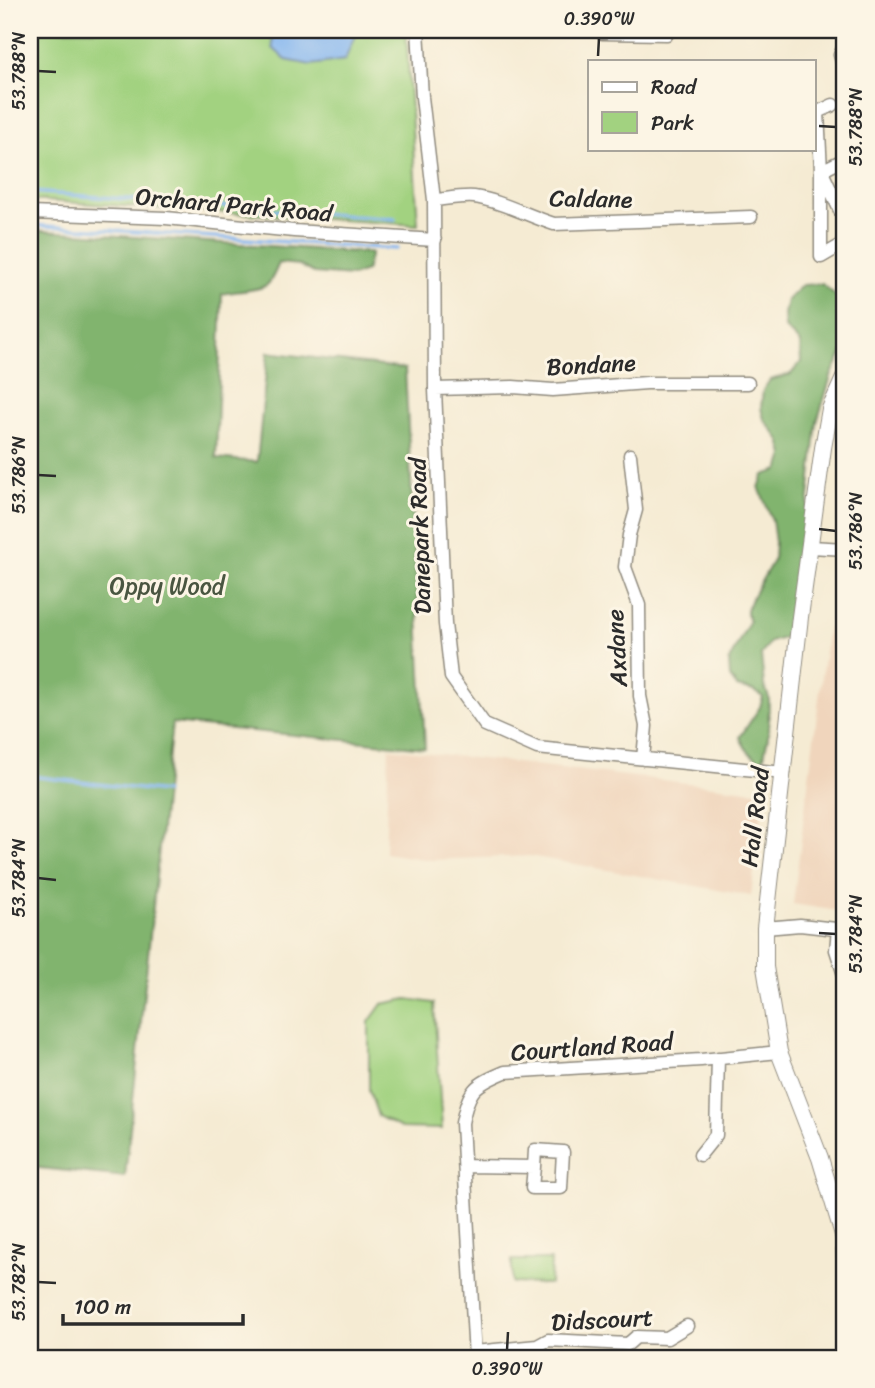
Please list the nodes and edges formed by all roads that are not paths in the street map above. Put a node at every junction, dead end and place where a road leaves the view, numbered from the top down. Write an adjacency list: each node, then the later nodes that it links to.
1 (418, 30): 9 (street, Danepark Road)
2 (598, 30): 3 (street)
3 (667, 34)
4 (845, 44): 5 (street)
5 (845, 72)
6 (833, 104): 8 (street)
7 (845, 159): 8 (street)
8 (821, 171): 12 (street); 14 (street)
9 (434, 200): 11 (street, Caldane); 13 (street, Danepark Road)
10 (30, 213): 13 (street, Orchard Park Road)
11 (751, 217)
12 (845, 221)
13 (435, 240): 17 (street, Danepark Road)
14 (845, 243)
15 (845, 376): 18 (street, Hall Road)
16 (748, 383): 17 (street, Bondane)
17 (435, 389): 22 (street, Danepark Road)
18 (837, 412): 20 (street, Hall Road)
19 (630, 455): 22 (street, Axdane)
20 (810, 547): 21 (street); 23 (street, Hall Road)
21 (845, 549)
22 (643, 759): 23 (street, Danepark Road)
23 (784, 773): 24 (street, Hall Road)
24 (765, 928): 25 (street); 27 (street, Hall Road)
25 (841, 930): 26 (street)
26 (845, 978)
27 (779, 1052): 28 (street, Courtland Road); 32 (street, Hall Road)
28 (718, 1058): 29 (street); 30 (street, Courtland Road)
29 (700, 1155)
30 (465, 1166): 31 (street); 34 (street, Courtland Road)
31 (534, 1167)
32 (845, 1258)
33 (687, 1326): 34 (street, Didscourt)
34 (475, 1355)

